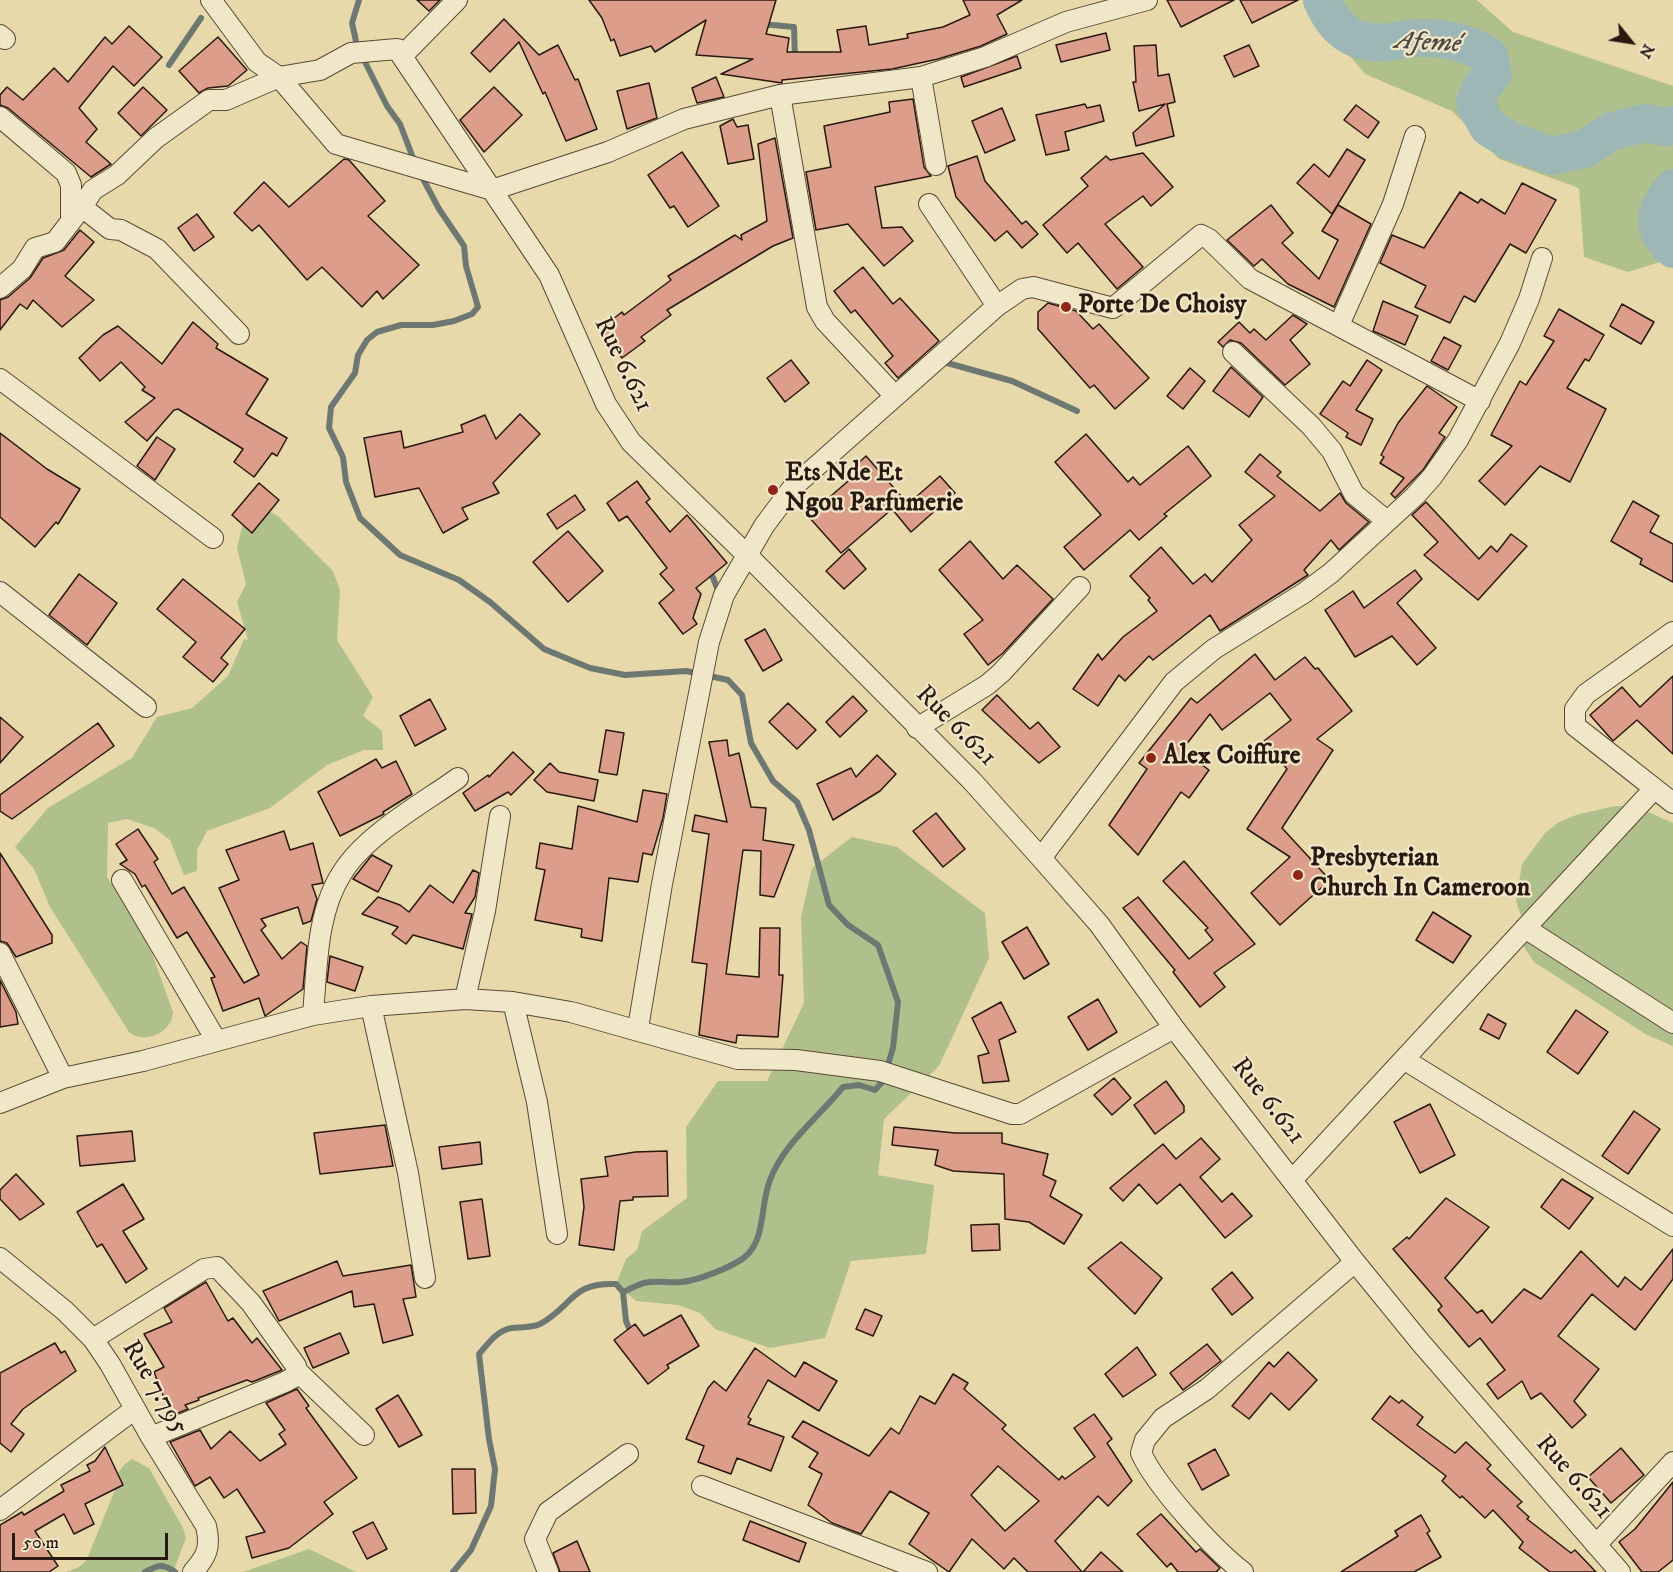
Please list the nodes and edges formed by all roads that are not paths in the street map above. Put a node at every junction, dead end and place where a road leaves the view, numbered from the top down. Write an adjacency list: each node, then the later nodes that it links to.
1 (211, 0): 5 (street)
2 (457, 0): 4 (street)
3 (1147, 0): 6 (street)
4 (397, 49): 5 (street); 11 (street, Rue 6.621)
5 (279, 77): 11 (street); 13 (street)
6 (921, 77): 7 (street); 10 (street)
7 (780, 95): 11 (street); 21 (street)
8 (0, 117): 13 (street)
9 (1415, 136): 17 (street)
10 (936, 165)
11 (492, 190): 25 (street, Rue 6.621)
12 (929, 204): 16 (street)
13 (76, 213): 15 (street); 18 (street)
14 (1542, 258): 22 (street)
15 (0, 288)
16 (997, 306): 17 (street); 21 (street)
17 (1339, 325): 22 (street)
18 (239, 334)
19 (1233, 352): 23 (street)
20 (0, 379): 24 (street)
21 (895, 396): 25 (street)
22 (1480, 401): 23 (street)
23 (1387, 521): 35 (street)
24 (213, 538)
25 (748, 556): 30 (street, Rue 6.621); 45 (street)
26 (1080, 588): 30 (street)
27 (0, 592): 29 (street)
28 (1673, 632): 32 (street)
29 (146, 707)
30 (917, 728): 35 (street, Rue 6.621)
31 (459, 778): 42 (street)
32 (1653, 790): 33 (street); 37 (street)
33 (1673, 803)
34 (500, 816): 39 (street)
35 (1041, 858): 44 (street, Rue 6.621)
36 (122, 880): 46 (street)
37 (1525, 928): 43 (street); 47 (street)
38 (0, 953): 48 (street)
39 (465, 999): 40 (street); 41 (street)
40 (513, 1002): 45 (street); 52 (street)
41 (371, 1006): 42 (street); 55 (street)
42 (313, 1015): 46 (street)
43 (1673, 1023)
44 (1174, 1028): 45 (street); 50 (street, Rue 6.621)
45 (638, 1029)
46 (216, 1040): 48 (street)
47 (1405, 1060): 50 (street); 51 (street)
48 (63, 1078): 49 (street)
49 (0, 1103)
50 (1293, 1179): 54 (street, Rue 6.621)
51 (1673, 1226)
52 (557, 1234)
53 (0, 1258): 56 (street, Rue 7.795)
54 (1355, 1262): 65 (street, Rue 6.621); 69 (street)
55 (425, 1278)
56 (93, 1339): 57 (street); 58 (street, Rue 7.795)
57 (297, 1371): 59 (street); 60 (street)
58 (135, 1409): 60 (street, Rue 7.795); 64 (street)
59 (364, 1435)
60 (151, 1437): 66 (street, Rue 7.795)
61 (628, 1454): 67 (street)
62 (1673, 1462): 65 (street)
63 (702, 1486): 68 (street)
64 (0, 1510)
65 (1596, 1545): 70 (street, Rue 6.621)
66 (193, 1572)
67 (548, 1572)
68 (927, 1572)
69 (1243, 1572)
70 (1620, 1572)

